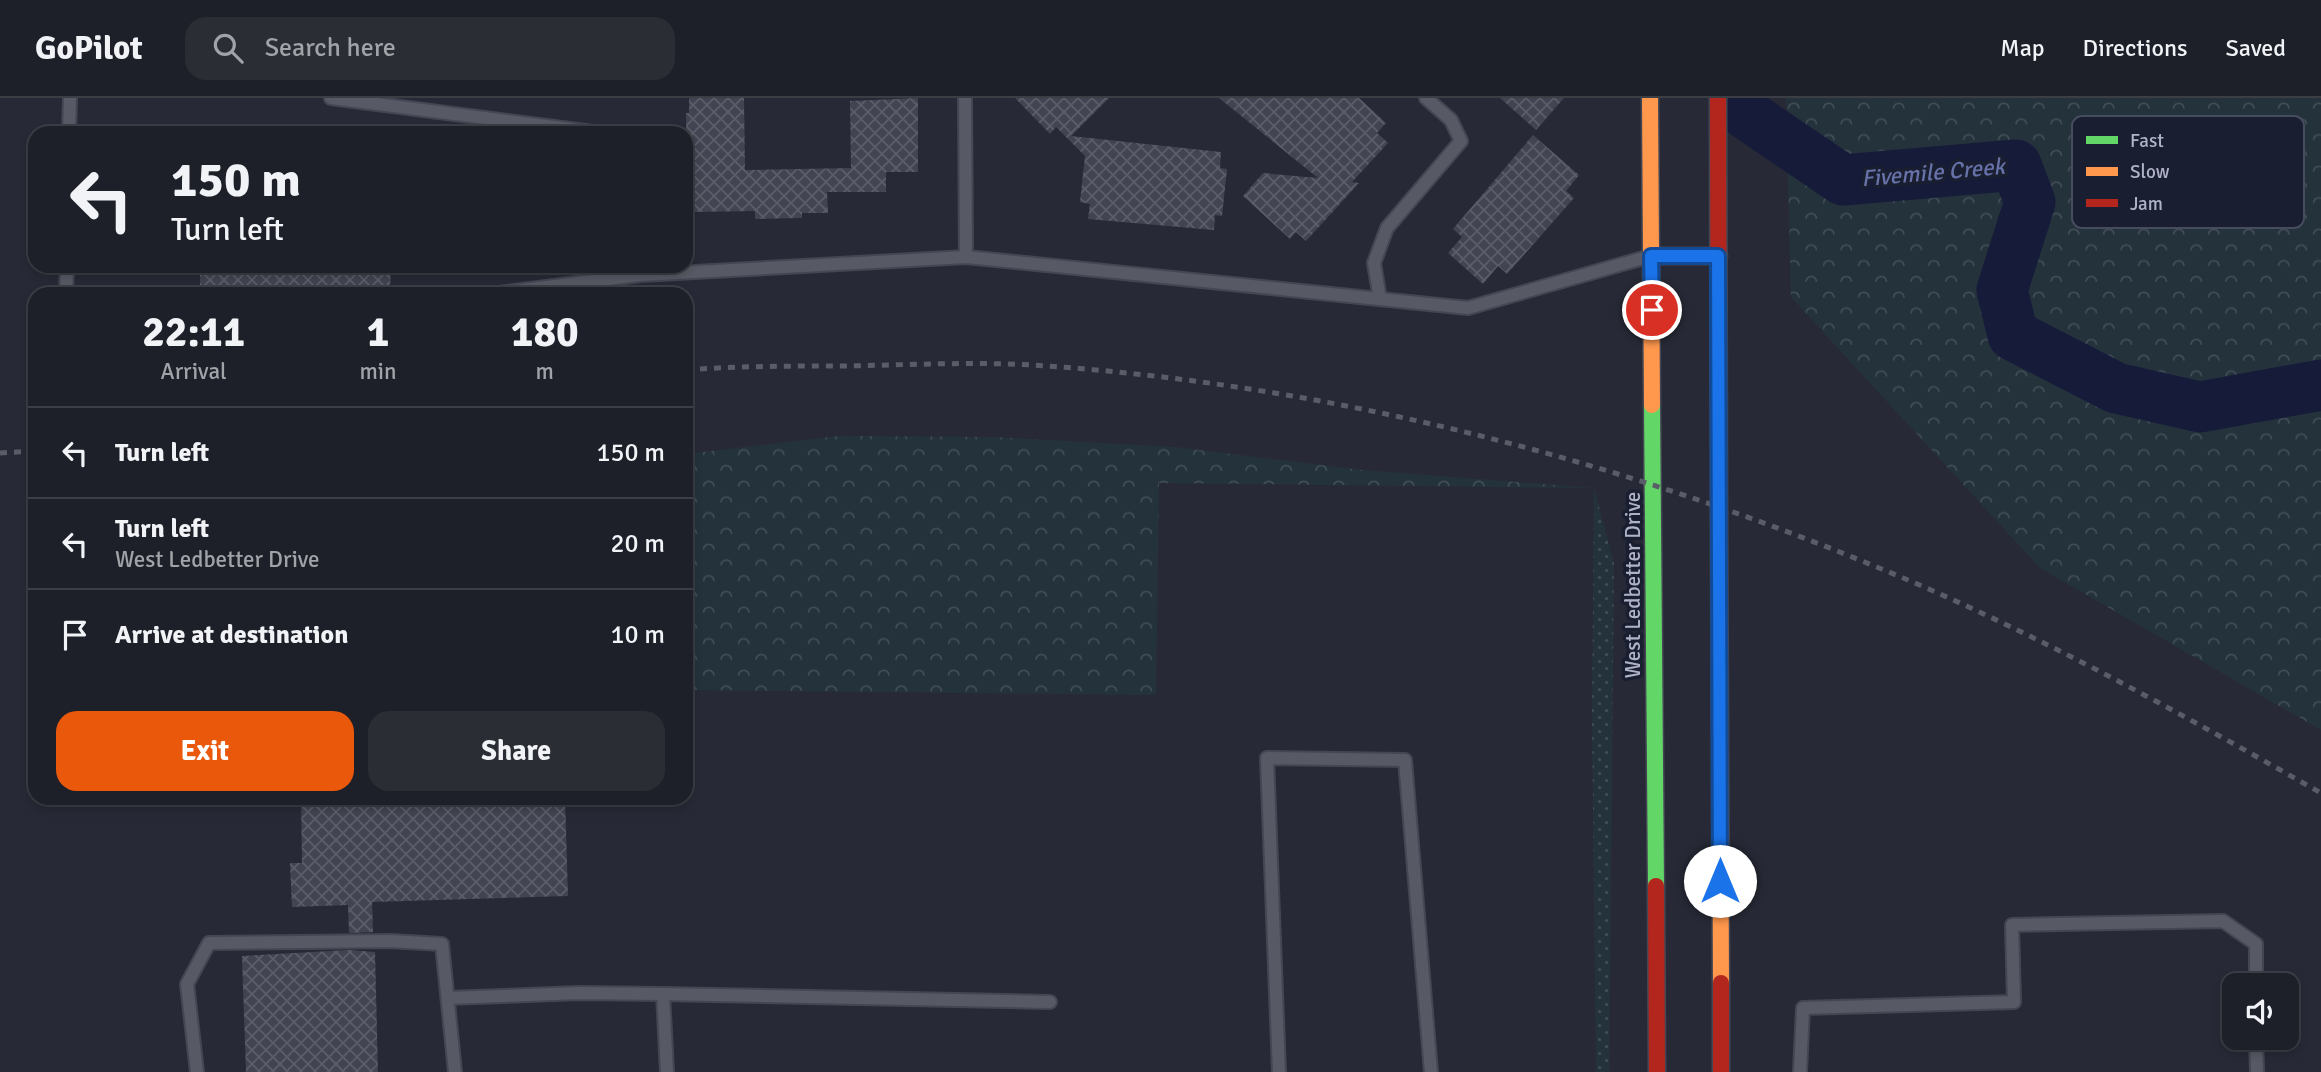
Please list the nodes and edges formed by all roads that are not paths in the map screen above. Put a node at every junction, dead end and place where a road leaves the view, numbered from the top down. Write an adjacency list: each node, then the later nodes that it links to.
1 (70, 98): 7 (lane)
2 (331, 98): 8 (lane)
3 (965, 98): 11 (lane)
4 (1426, 98): 15 (lane)
5 (1650, 98): 9 (main road, West Ledbetter Drive)
6 (1718, 98): 10 (main road)
7 (69, 126)
8 (547, 126)
9 (1651, 256): 10 (main road); 15 (lane); 26 (main road, West Ledbetter Drive)
10 (1718, 256): 27 (main road)
11 (966, 257): 12 (lane); 15 (lane)
12 (693, 268)
13 (621, 273): 14 (lane)
14 (534, 287)
15 (1380, 299)
16 (2256, 973): 28 (lane)
17 (663, 994): 18 (lane); 19 (lane); 23 (lane)
18 (448, 999): 21 (lane); 22 (lane)
19 (1050, 1002)
20 (2256, 1050): 29 (lane)
21 (197, 1072)
22 (455, 1072)
23 (667, 1072)
24 (1279, 1072): 25 (lane)
25 (1431, 1072)
26 (1657, 1072)
27 (1721, 1072)
28 (1800, 1072)
29 (2257, 1072)

